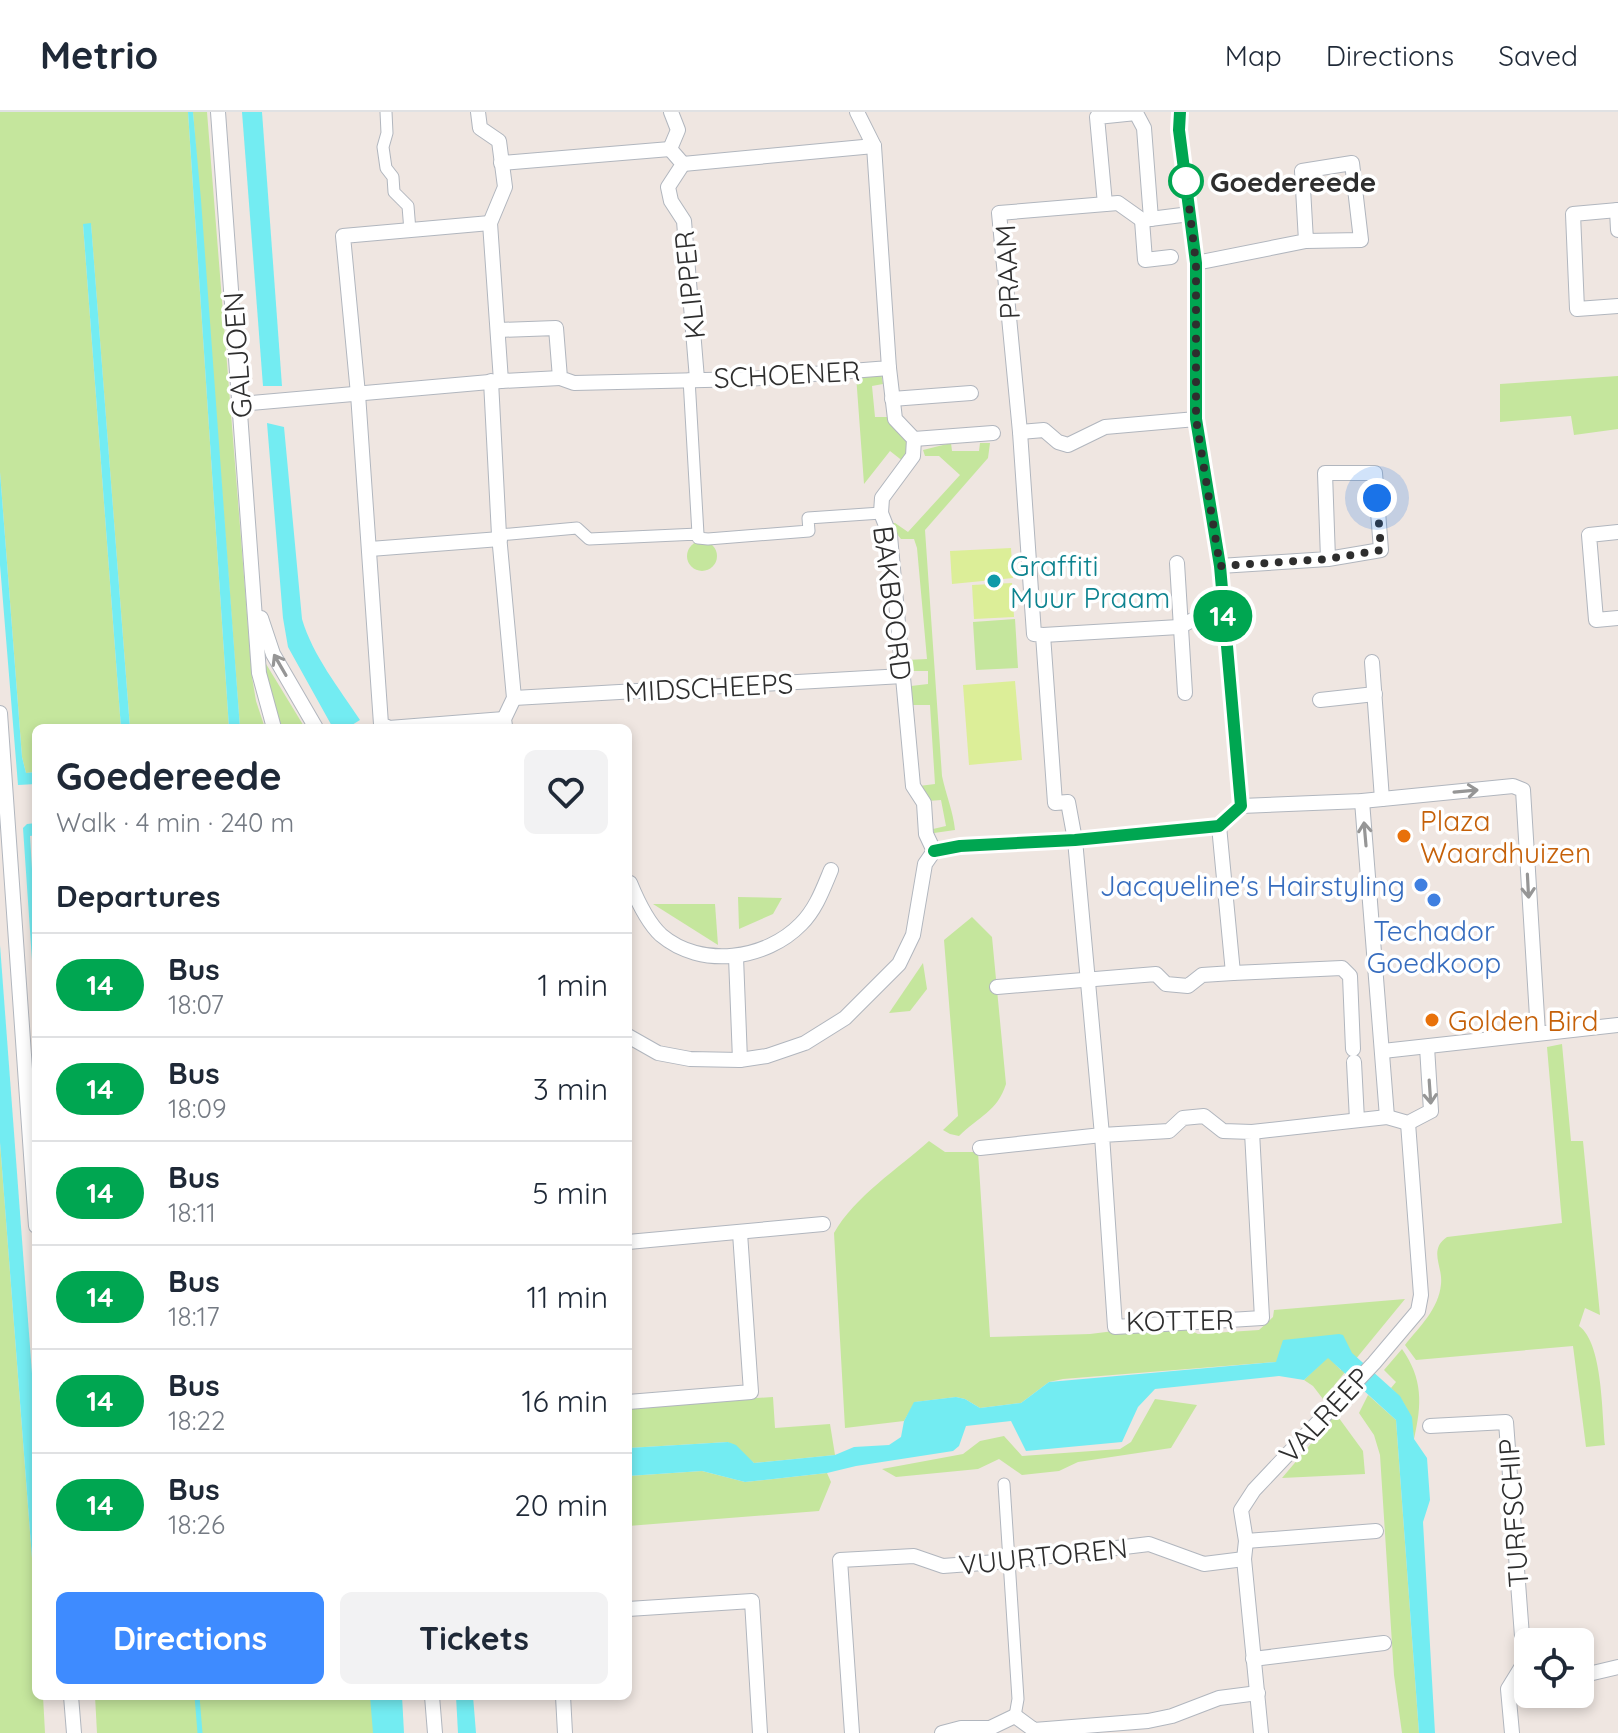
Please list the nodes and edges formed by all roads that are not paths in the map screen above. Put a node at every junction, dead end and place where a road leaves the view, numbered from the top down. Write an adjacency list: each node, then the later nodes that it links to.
1 (218, 112): 30 (street, GALJOEN)
2 (386, 112): 17 (street)
3 (478, 112): 9 (street)
4 (671, 112): 8 (street)
5 (857, 112): 7 (street, SCHOENER)
6 (1180, 112): 13 (street)
7 (874, 146): 10 (street); 23 (street, SCHOENER)
8 (670, 149): 9 (street); 10 (street)
9 (501, 163): 15 (street)
10 (683, 164): 25 (street, KLIPPER)
11 (1105, 204): 14 (street, PRAAM); 14 (street); 32 (street, PRAAM)
12 (1617, 210): 16 (street); 21 (street)
13 (1190, 214): 14 (street); 20 (street)
14 (1146, 220): 19 (street)
15 (490, 223): 17 (street); 22 (street)
16 (1618, 230)
17 (410, 231): 28 (street)
18 (1306, 241): 18 (street); 20 (street)
19 (1171, 257)
20 (1196, 263): 31 (street)
21 (1618, 306)
22 (499, 330): 24 (street); 26 (street)
23 (889, 368): 25 (street, SCHOENER); 29 (street)
24 (560, 378): 25 (street, SCHOENER); 26 (street, SCHOENER)
25 (693, 379): 37 (street)
26 (496, 381): 28 (street, SCHOENER); 38 (street)
27 (971, 393): 29 (street)
28 (358, 394): 30 (street, SCHOENER); 39 (street)
29 (892, 399): 34 (street)
30 (240, 404): 43 (street, GALJOEN)
31 (1196, 419): 32 (street); 42 (street)
32 (1020, 432): 47 (street, PRAAM)
33 (993, 433): 34 (street)
34 (914, 439): 35 (street, BAKBOORD)
35 (881, 513): 37 (street); 49 (street, BAKBOORD)
36 (1618, 532): 45 (street)
37 (698, 534): 38 (street)
38 (500, 537): 39 (street); 52 (street)
39 (370, 549): 57 (street)
40 (1328, 559): 40 (street); 42 (street)
41 (1177, 563): 46 (street)
42 (1220, 566): 44 (street)
43 (255, 598): 55 (street, GALJOEN); 56 (street, GALJOEN, one-way to 43)
44 (1222, 605): 46 (street); 61 (street)
45 (1618, 618)
46 (1179, 627): 47 (street); 50 (street)
47 (1043, 635): 64 (street, PRAAM)
48 (1372, 662): 51 (street)
49 (903, 676): 52 (street, MIDSCHEEPS); 66 (street, BAKBOORD)
50 (1185, 693)
51 (1375, 694): 53 (street); 59 (street)
52 (514, 698): 58 (street)
53 (1320, 700)
54 (0, 713): 85 (street)
55 (273, 724)
56 (314, 724)
57 (381, 724)
58 (505, 724)
59 (1382, 799): 60 (street); 74 (street, one-way to 74)
60 (1362, 801): 61 (street); 77 (street, one-way to 60)
61 (1241, 806): 63 (street)
62 (1044, 826): 65 (street)
63 (1219, 826): 64 (street); 70 (street)
64 (1075, 840): 65 (street); 71 (street)
65 (1045, 842): 66 (street)
66 (934, 851): 78 (street)
67 (831, 870): 69 (street)
68 (632, 888): 69 (street)
69 (736, 957): 78 (street)
70 (1233, 973): 71 (street); 80 (street)
71 (1089, 979): 72 (street); 83 (street)
72 (997, 987)
73 (1618, 1025): 74 (street)
74 (1538, 1033): 76 (street)
75 (632, 1038): 78 (street)
76 (1427, 1047): 77 (street); 81 (street, one-way to 81)
77 (1383, 1051): 79 (street)
78 (740, 1060)
79 (1387, 1117): 80 (street); 81 (street)
80 (1357, 1120): 82 (street)
81 (1408, 1123): 93 (street, VALREEP)
82 (1252, 1132): 83 (street); 83 (street, KOTTER)
83 (1102, 1135): 84 (street)
84 (980, 1148)
85 (32, 1169)
86 (823, 1224): 87 (street)
87 (740, 1233): 88 (street); 89 (street)
88 (632, 1242)
89 (632, 1402)
90 (1430, 1426): 97 (street, TURFSCHIP)
91 (1004, 1484): 95 (street)
92 (1376, 1531): 93 (street)
93 (1246, 1541): 94 (street, VALREEP)
94 (1244, 1559): 95 (street, VUURTOREN); 99 (street, VALREEP)
95 (1010, 1561): 107 (street); 113 (street, VUURTOREN)
96 (632, 1609): 112 (street)
97 (1521, 1628)
98 (1384, 1643): 99 (street)
99 (1253, 1659): 103 (street, VALREEP)
100 (1618, 1667): 101 (street)
101 (1594, 1673)
102 (1514, 1684): 116 (street, TURFSCHIP)
103 (1258, 1693): 107 (street); 115 (street, VALREEP)
104 (71, 1700): 109 (street)
105 (432, 1700): 110 (street)
106 (563, 1700): 111 (street)
107 (1015, 1716): 108 (street)
108 (990, 1731): 114 (street)
109 (74, 1733)
110 (435, 1733)
111 (565, 1733)
112 (760, 1733)
113 (852, 1733)
114 (942, 1733)
115 (1261, 1733)
116 (1512, 1733)

